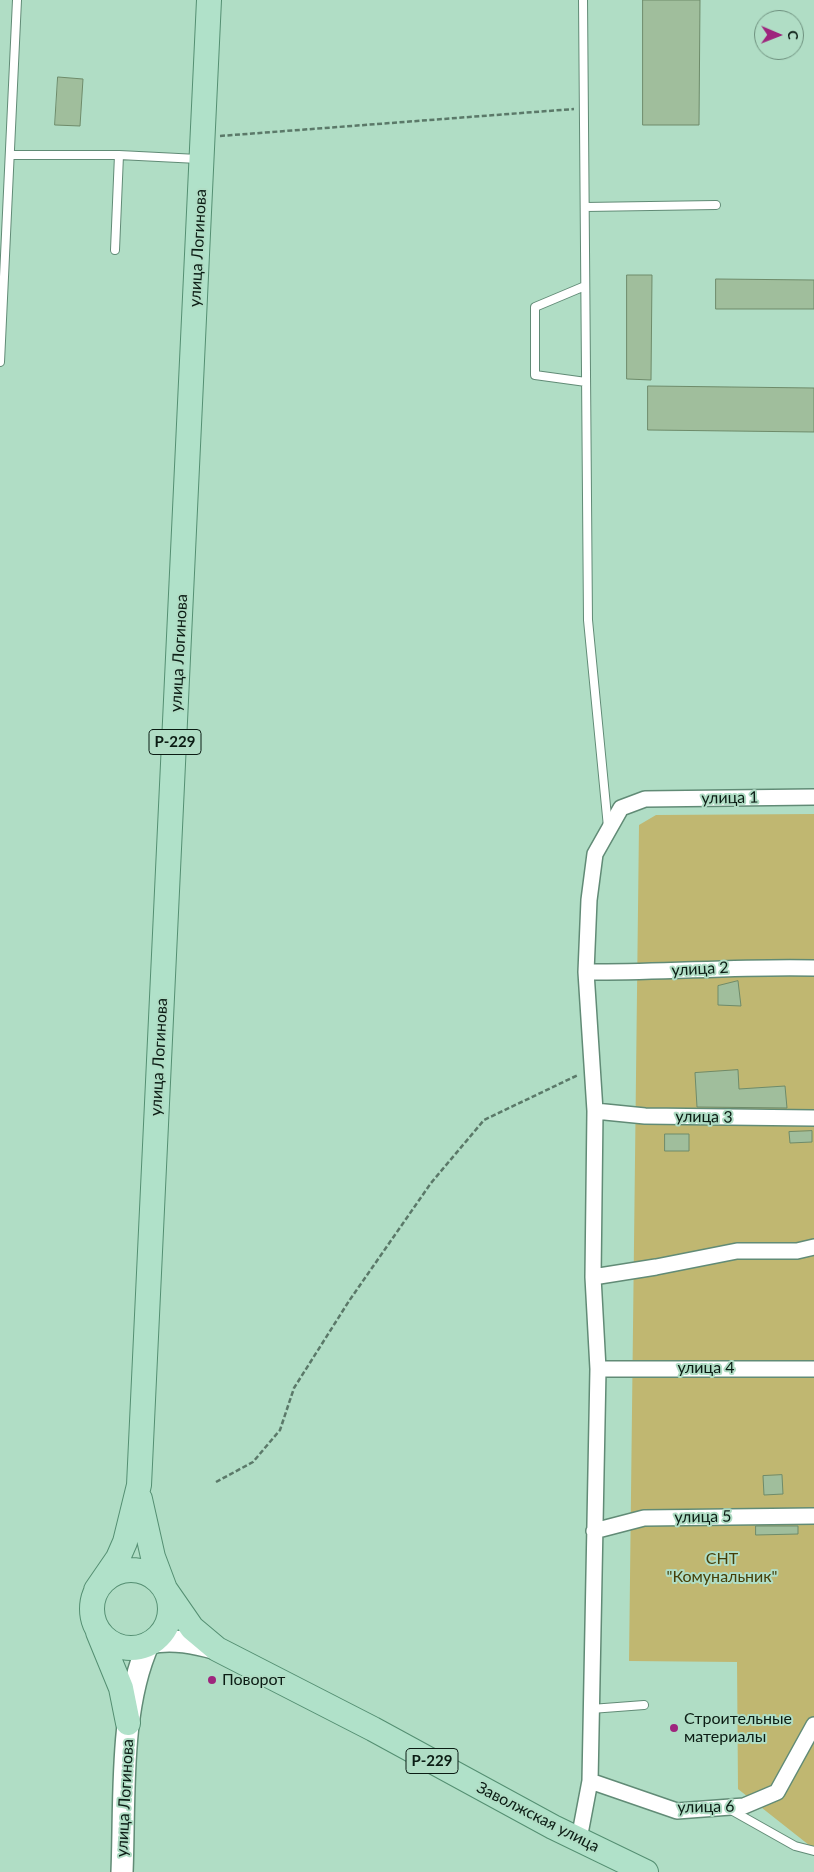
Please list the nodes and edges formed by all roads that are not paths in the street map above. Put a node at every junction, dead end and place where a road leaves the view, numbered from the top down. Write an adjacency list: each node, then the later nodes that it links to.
1 (17, 0): 5 (lane)
2 (209, 0): 4 (main road, улица Логинова / Р-229)
3 (583, 0): 8 (lane)
4 (203, 148): 6 (lane); 23 (main road, улица Логинова / Р-229)
5 (10, 155): 6 (lane); 11 (lane)
6 (119, 156): 9 (lane)
7 (716, 205): 8 (lane)
8 (585, 208): 10 (lane)
9 (115, 250)
10 (585, 286): 12 (lane); 12 (lane)
11 (0, 362)
12 (586, 382): 14 (lane)
13 (814, 797): 14 (street, улица 1)
14 (608, 827): 16 (street, улица 1)
15 (814, 968): 16 (street, улица 2)
16 (586, 972): 17 (street, улица 1)
17 (595, 1111): 18 (street, улица 3); 20 (street, улица 1)
18 (814, 1118)
19 (814, 1247): 20 (street)
20 (593, 1277): 21 (street, улица 1)
21 (598, 1369): 22 (street, улица 4); 25 (street, улица 1)
22 (814, 1369)
23 (138, 1485): 26 (main road); 27 (main road)
24 (814, 1516): 25 (street, улица 5)
25 (594, 1531): 32 (street, улица 1)
26 (164, 1589): 27 (main road); 29 (main road); 30 (main road, Заволжская улица)
27 (96, 1590): 28 (main road)
28 (94, 1623): 29 (main road); 33 (main road)
29 (149, 1643): 30 (street); 33 (street, улица Логинова)
30 (217, 1650): 37 (main road, Заволжская улица / Р-229)
31 (644, 1705): 32 (lane)
32 (591, 1709): 35 (street, улица 1)
33 (128, 1723): 39 (street, улица Логинова)
34 (814, 1725): 36 (street, улица 6)
35 (590, 1781): 36 (street, улица 6); 37 (street, улица 1)
36 (728, 1807): 38 (lane)
37 (579, 1839): 40 (main road, Заволжская улица / Р-229)
38 (814, 1851)
39 (122, 1872)
40 (646, 1872)

